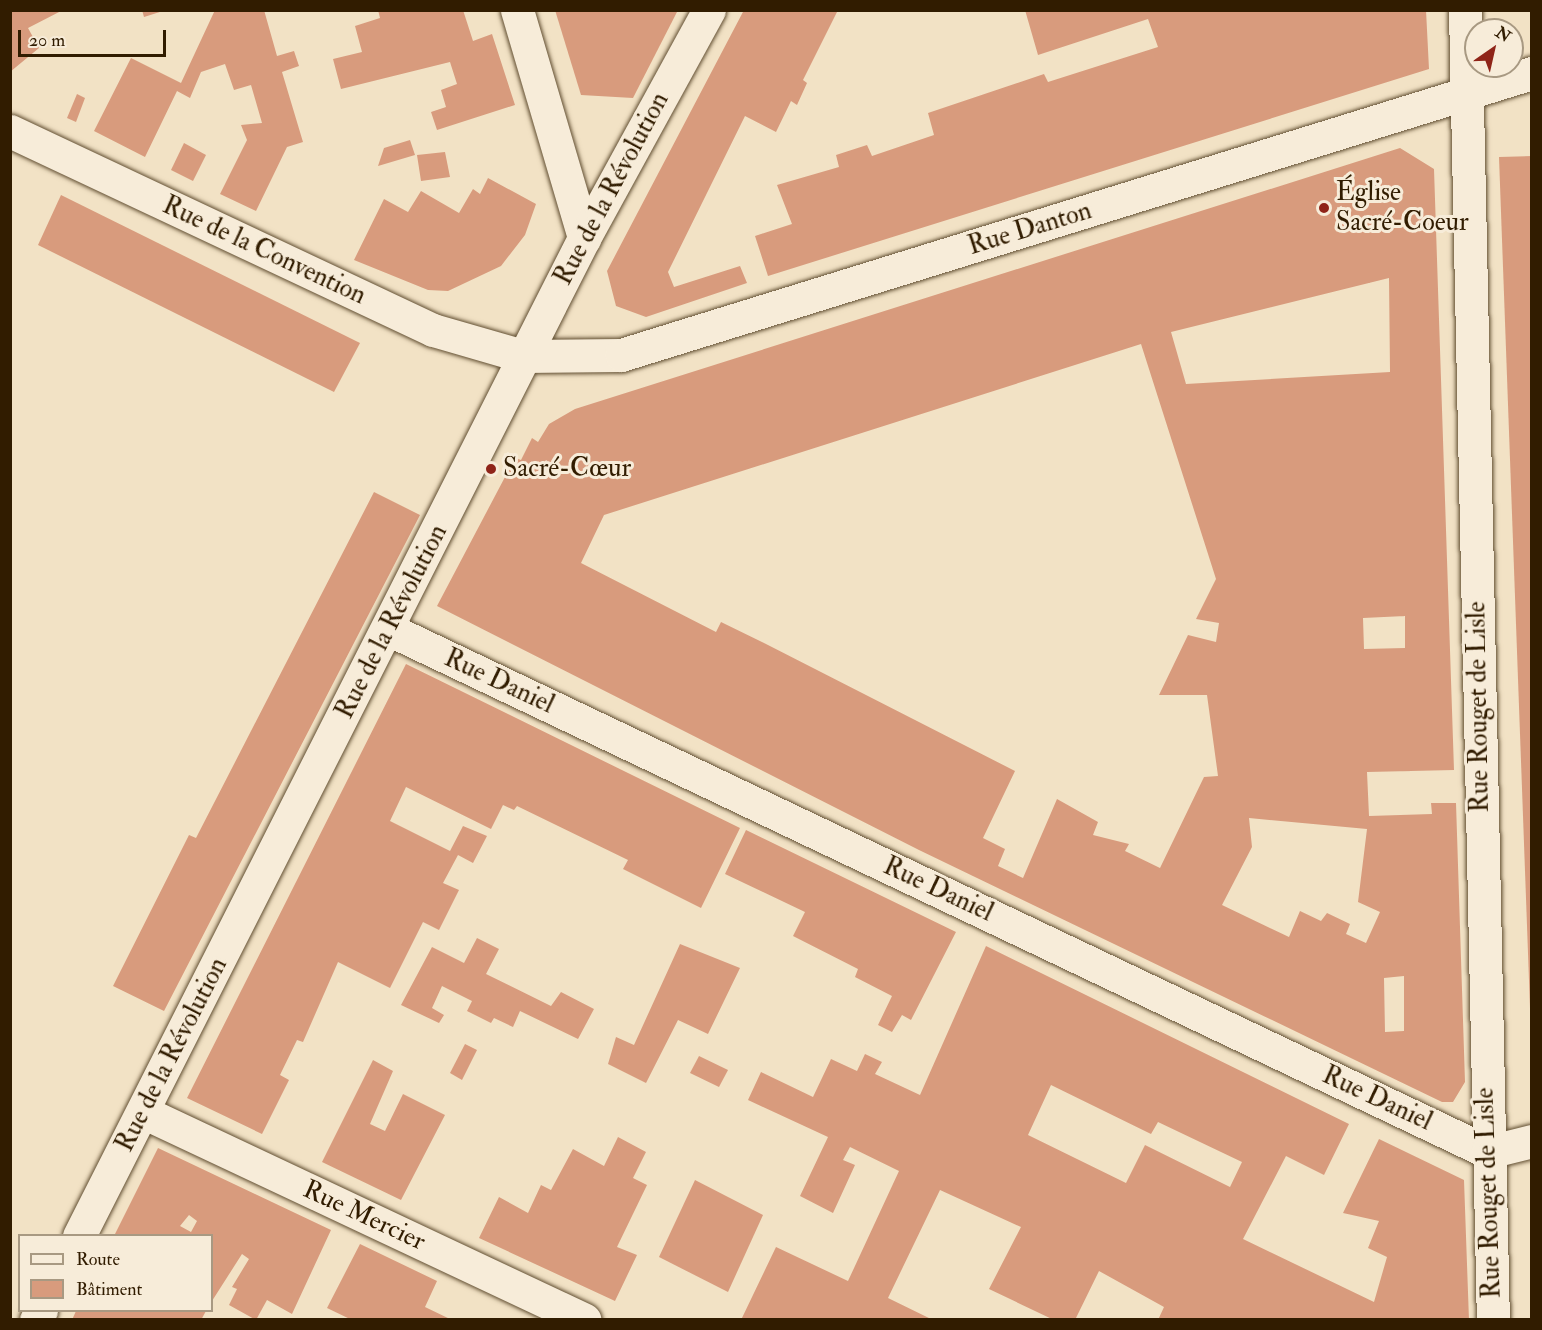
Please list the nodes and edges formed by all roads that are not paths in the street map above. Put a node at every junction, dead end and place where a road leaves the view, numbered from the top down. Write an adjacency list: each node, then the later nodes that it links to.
1 (517, 10): 7 (street)
2 (709, 10): 7 (street, Rue de la Révolution)
3 (1466, 10): 5 (street, Rue Rouget de Lisle)
4 (1532, 73): 5 (street, Rue Danton)
5 (1467, 94): 8 (street, Rue Danton); 12 (street, Rue Rouget de Lisle)
6 (10, 131): 8 (street, Rue de la Convention)
7 (584, 238): 8 (street, Rue de la Révolution)
8 (523, 356): 9 (street, Rue de la Révolution)
9 (388, 629): 10 (street, Rue de la Révolution); 12 (street, Rue Daniel)
10 (142, 1112): 13 (street, Rue de la Révolution); 14 (street, Rue Mercier)
11 (1532, 1141): 12 (street)
12 (1488, 1152): 15 (street, Rue Rouget de Lisle)
13 (80, 1234)
14 (585, 1320)
15 (1493, 1320)

